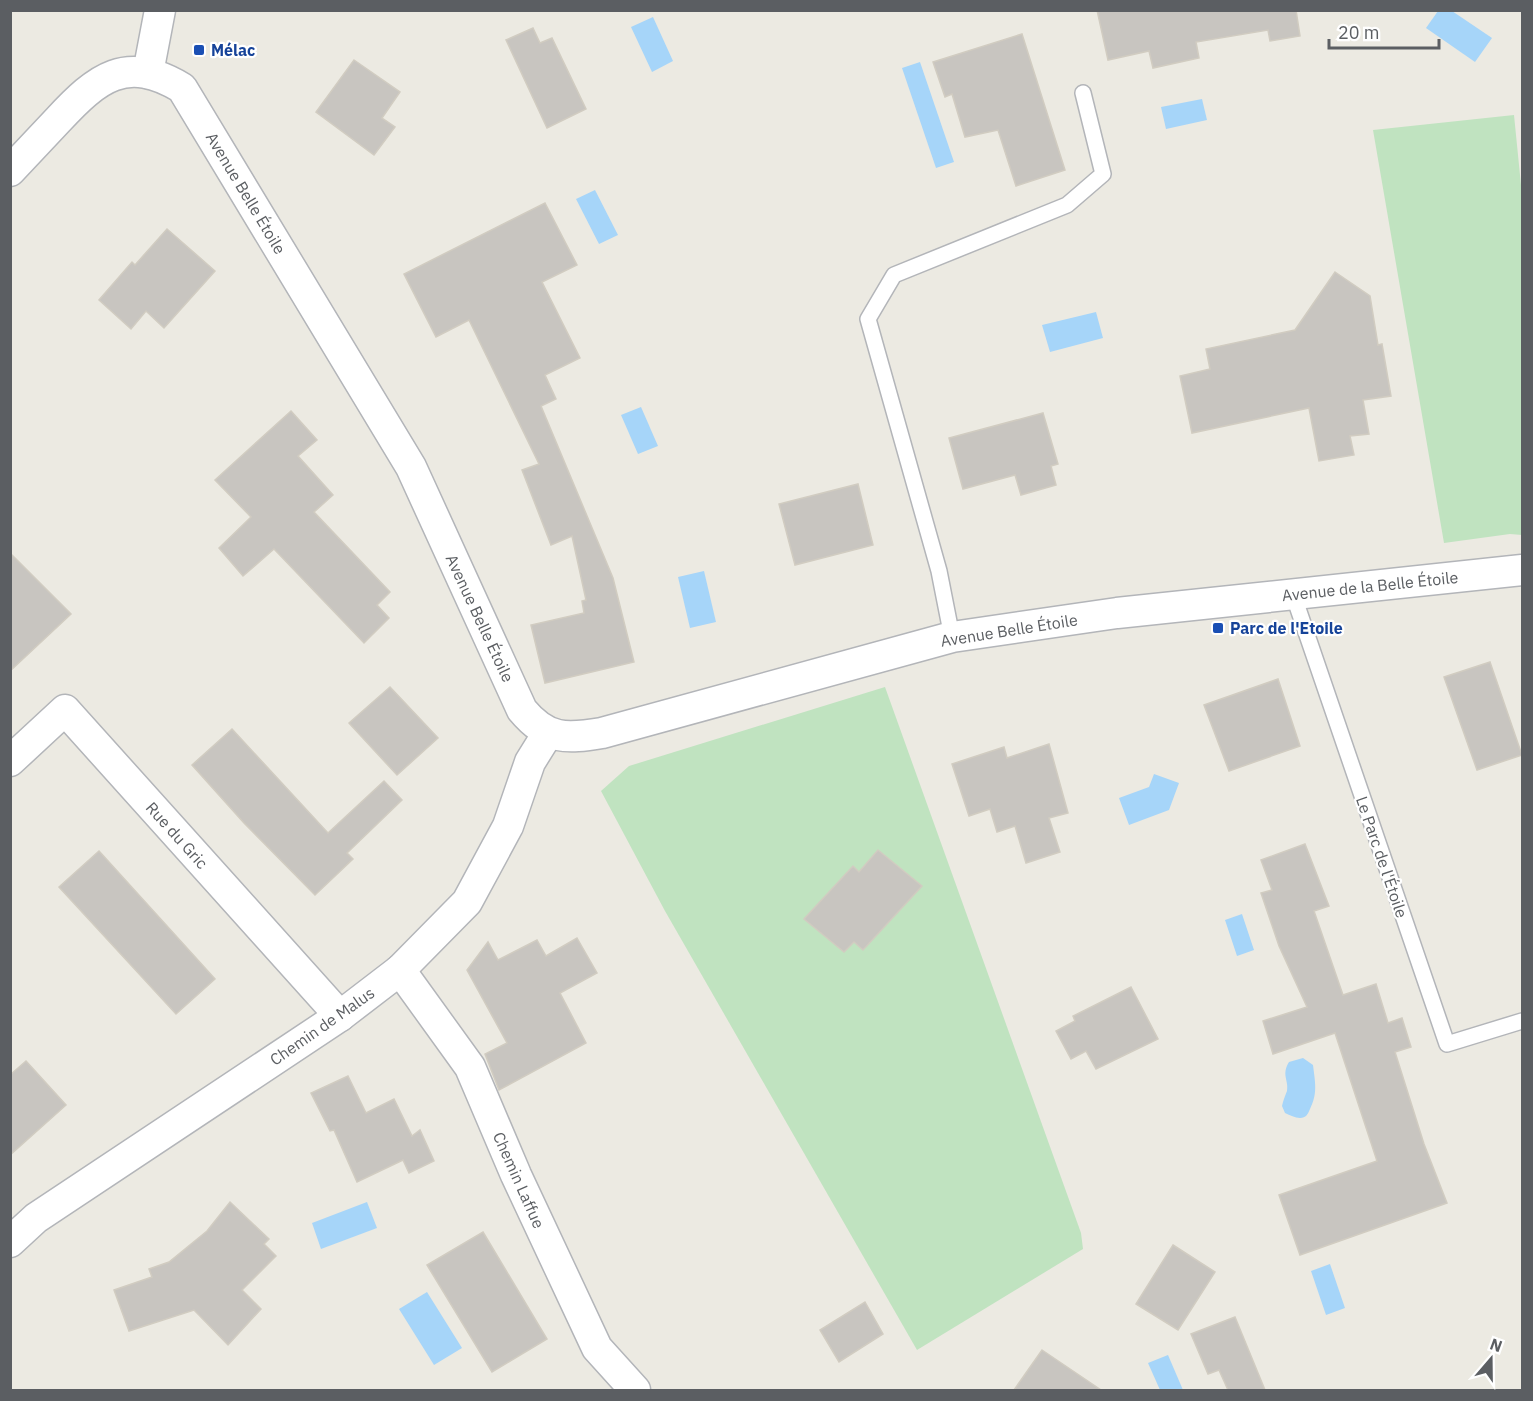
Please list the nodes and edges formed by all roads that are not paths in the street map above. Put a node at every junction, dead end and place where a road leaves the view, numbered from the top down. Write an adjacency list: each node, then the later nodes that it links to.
1 (160, 10): 2 (street)
2 (148, 73): 4 (street, Avenue Belle Étoile); 9 (street, Avenue Belle Étoile)
3 (1083, 93): 8 (lane)
4 (10, 171)
5 (1522, 570): 6 (street, Avenue de la Belle Étoile)
6 (1293, 594): 7 (street, Avenue de la Belle Étoile); 13 (lane, Le Parc de l'Étoile)
7 (1218, 603): 8 (street, Avenue Belle Étoile)
8 (952, 637): 9 (street, Avenue Belle Étoile)
9 (548, 732): 11 (street, Chemin de Malus)
10 (10, 761): 12 (street, Rue du Gric)
11 (400, 970): 12 (street, Chemin de Malus); 15 (street, Chemin Laffue)
12 (340, 1016): 14 (street, Chemin de Malus)
13 (1522, 1021)
14 (10, 1242)
15 (635, 1390)

